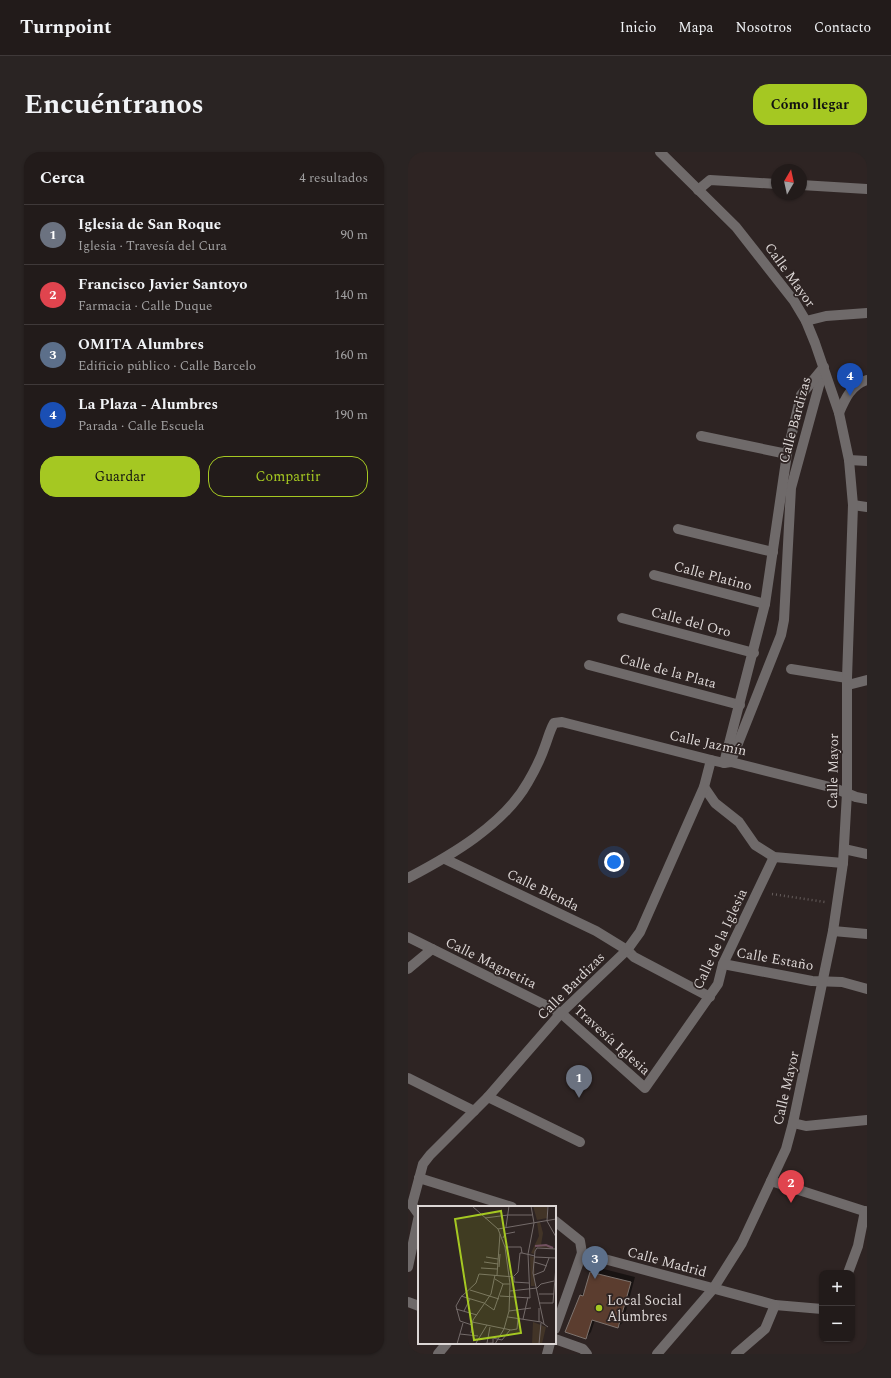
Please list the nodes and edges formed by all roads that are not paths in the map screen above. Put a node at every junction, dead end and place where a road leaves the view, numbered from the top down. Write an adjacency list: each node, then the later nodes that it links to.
1 (660, 152): 5 (street, Calle Mayor)
2 (771, 184): 5 (street)
3 (807, 185): 4 (street)
4 (867, 189)
5 (698, 190): 7 (street, Calle Mayor)
6 (867, 313): 7 (street)
7 (806, 322): 8 (street, Calle Mayor)
8 (824, 367): 10 (street, Calle Mayor); 12 (street, Calle Bardizas); 29 (street, Calle Bardizas)
9 (867, 380): 10 (street)
10 (839, 413): 13 (street, Calle Mayor)
11 (701, 436): 12 (street)
12 (787, 454): 18 (street, Calle Bardizas)
13 (849, 460): 14 (street); 15 (street, Calle Mayor)
14 (867, 461)
15 (853, 506): 16 (street); 26 (street, Calle Mayor)
16 (867, 507)
17 (678, 529): 18 (street)
18 (773, 552): 20 (street, Calle Bardizas)
19 (654, 575): 20 (street, Calle Platino)
20 (766, 604): 22 (street, Calle Bardizas)
21 (622, 618): 22 (street, Calle del Oro)
22 (754, 653): 27 (street, Calle Bardizas)
23 (589, 665): 27 (street, Calle de la Plata)
24 (791, 669): 26 (street)
25 (867, 680): 26 (street)
26 (848, 681): 31 (street, Calle Mayor)
27 (740, 705): 29 (street, Calle Bardizas)
28 (711, 760): 29 (street, Calle Jazmín); 30 (street, Calle Bardizas); 36 (street, Calle Jazmín)
29 (728, 762): 31 (street, Calle Jazmín)
30 (704, 787): 35 (street); 43 (street, Calle Bardizas)
31 (847, 793): 32 (street, Calle Jazmín); 33 (street, Calle Mayor)
32 (867, 799)
33 (844, 849): 34 (street); 37 (street, Calle Mayor)
34 (867, 854)
35 (774, 857): 37 (street); 44 (street, Calle de la Iglesia)
36 (445, 859): 38 (street); 43 (street, Calle Blenda)
37 (843, 863): 39 (street, Calle Mayor)
38 (408, 878)
39 (833, 931): 40 (street); 46 (street, Calle Mayor)
40 (867, 934)
41 (408, 937): 42 (street, Calle Magnetita)
42 (432, 949): 45 (street); 49 (street, Calle Magnetita)
43 (627, 950): 48 (street, Calle Blenda); 49 (street, Calle Bardizas)
44 (723, 964): 46 (street, Calle Estaño); 48 (street, Calle de la Iglesia)
45 (408, 969)
46 (823, 981): 47 (street, Calle Estaño); 55 (street, Calle Mayor)
47 (867, 989)
48 (710, 997): 51 (street, Calle de la Iglesia)
49 (561, 1013): 51 (street, Travesía Iglesia); 52 (street, Calle Bardizas)
50 (408, 1078): 53 (street)
51 (645, 1088)
52 (488, 1097): 53 (street, Calle Bardizas); 56 (street)
53 (474, 1111): 57 (street, Calle Bardizas)
54 (867, 1120): 55 (street)
55 (793, 1123): 58 (street, Calle Mayor)
56 (580, 1142)
57 (419, 1178): 59 (street, Calle Bardizas); 60 (street)
58 (771, 1181): 61 (street); 68 (street, Calle Mayor)
59 (410, 1205): 62 (street)
60 (509, 1206)
61 (866, 1211): 67 (street)
62 (418, 1214)
63 (418, 1220): 66 (street)
64 (556, 1223): 65 (street)
65 (582, 1252): 68 (street, Calle Madrid); 73 (street)
66 (408, 1267)
67 (849, 1270)
68 (714, 1289): 70 (street, Calle Madrid); 80 (street, Calle Mayor)
69 (408, 1302): 71 (street)
70 (775, 1305): 72 (street, Calle Madrid); 81 (street)
71 (418, 1306)
72 (819, 1309)
73 (556, 1326)
74 (556, 1339): 77 (street)
75 (446, 1344): 78 (street)
76 (550, 1344): 79 (street)
77 (585, 1352)
78 (438, 1354)
79 (546, 1354)
80 (657, 1354)
81 (736, 1354)

